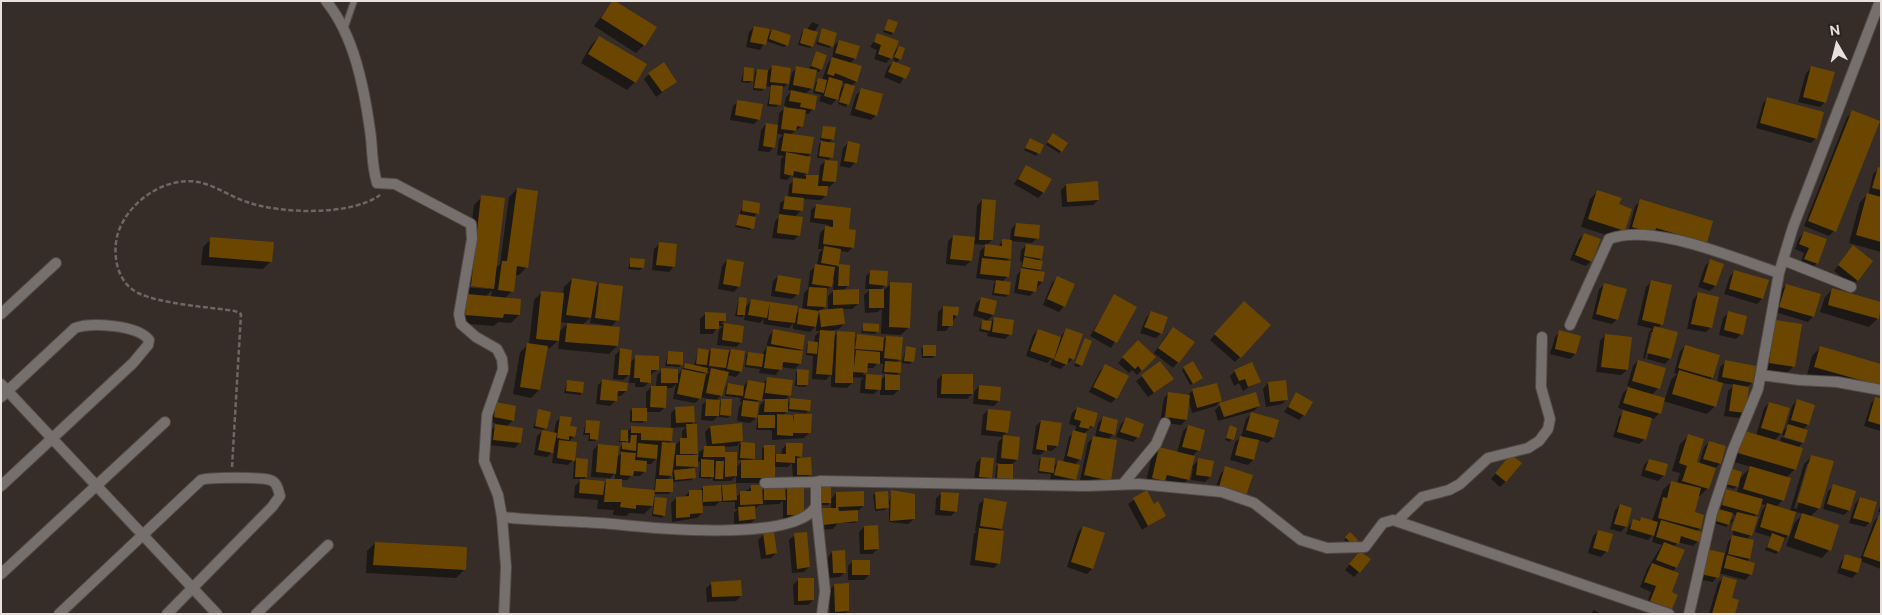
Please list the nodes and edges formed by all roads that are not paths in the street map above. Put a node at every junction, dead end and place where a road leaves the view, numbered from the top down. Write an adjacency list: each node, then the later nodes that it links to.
1 (326, 1): 4 (street)
2 (354, 1): 4 (lane)
3 (1880, 1): 5 (street)
4 (344, 31): 24 (street)
5 (1783, 260): 7 (street); 8 (street)
6 (56, 263): 9 (street)
7 (1779, 273): 10 (street); 12 (street)
8 (1851, 287)
9 (1, 314)
10 (1570, 325)
11 (1542, 337): 25 (street)
12 (1760, 375): 13 (street); 37 (street)
13 (1881, 390)
14 (3, 391): 17 (street); 17 (street)
15 (165, 422): 21 (street)
16 (1165, 423): 20 (street)
17 (53, 437): 21 (street); 22 (street)
18 (816, 482): 19 (street); 20 (street); 23 (street)
19 (765, 483)
20 (1123, 484): 25 (street)
21 (96, 485): 26 (street); 28 (street)
22 (1, 486)
23 (816, 506): 24 (street); 35 (street)
24 (502, 517): 34 (street)
25 (1397, 521): 36 (street)
26 (143, 535): 29 (street); 29 (street); 30 (street)
27 (328, 545): 33 (street)
28 (1, 574)
29 (193, 588): 31 (street); 32 (street)
30 (59, 614)
31 (167, 614)
32 (217, 614)
33 (256, 614)
34 (504, 614)
35 (822, 614)
36 (1669, 614)
37 (1689, 614)

